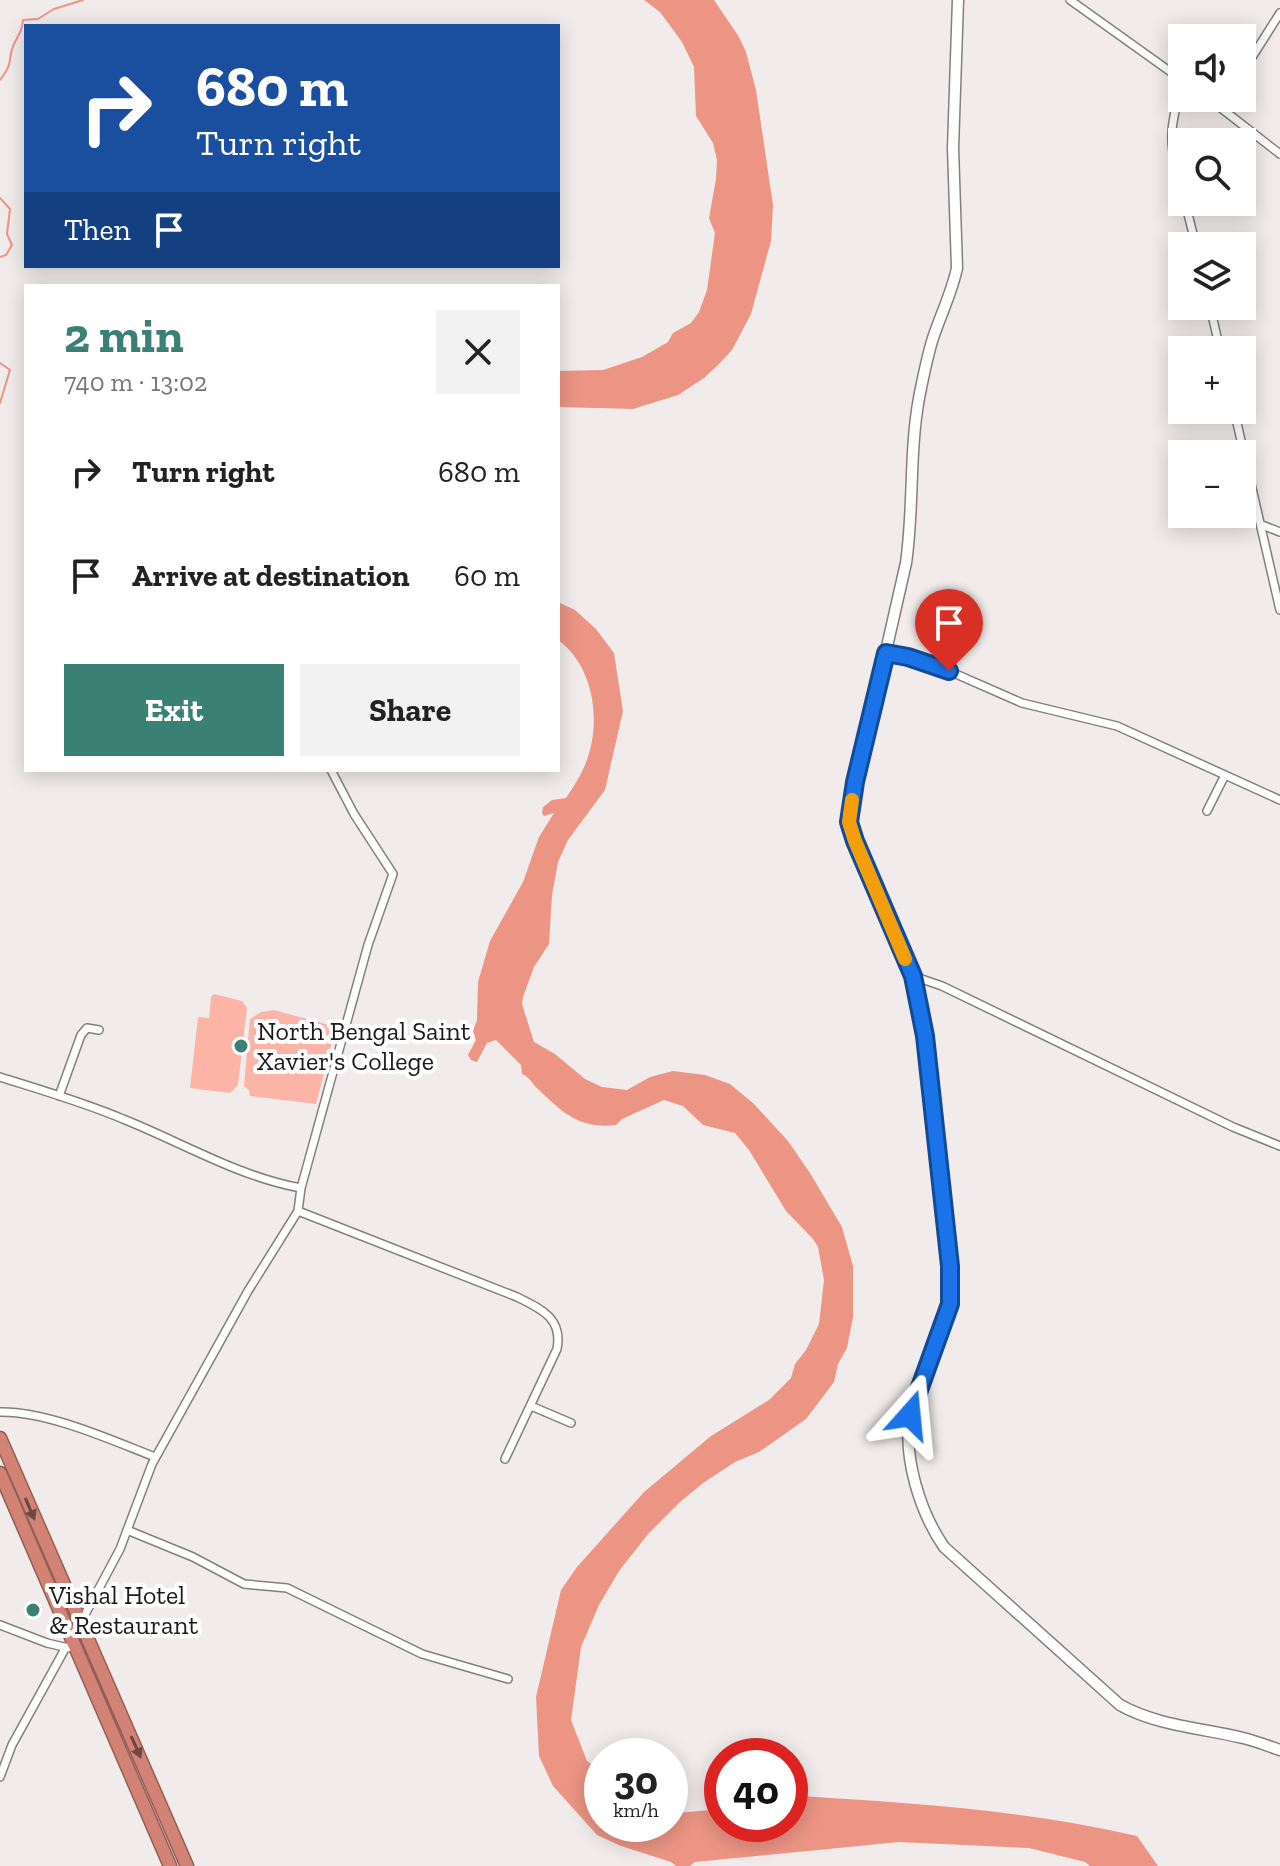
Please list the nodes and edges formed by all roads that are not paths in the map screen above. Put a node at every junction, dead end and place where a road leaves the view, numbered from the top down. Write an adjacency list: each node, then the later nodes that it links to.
1 (958, 0): 12 (street)
2 (1070, 0): 5 (street)
3 (1280, 13): 4 (street)
4 (1256, 51)
5 (1168, 70)
6 (1226, 112): 7 (street)
7 (1280, 154)
8 (1237, 424): 9 (street)
9 (1262, 525): 10 (street); 11 (street)
10 (1280, 532)
11 (1280, 610)
12 (886, 653): 14 (street); 17 (street)
13 (332, 772): 22 (street)
14 (1225, 775): 15 (street); 16 (street)
15 (1280, 800)
16 (1207, 811)
17 (913, 976): 21 (street); 36 (street)
18 (99, 1030): 20 (street)
19 (0, 1077): 20 (street)
20 (59, 1096): 22 (street)
21 (1280, 1146)
22 (301, 1188): 23 (street)
23 (298, 1211): 24 (street); 28 (street)
24 (531, 1406): 26 (street); 29 (street)
25 (0, 1412): 28 (street)
26 (571, 1423)
27 (0, 1438): 32 (highway, one-way to 32)
28 (155, 1457): 31 (street)
29 (505, 1459)
30 (0, 1473): 34 (highway)
31 (127, 1530): 32 (street); 35 (street)
32 (80, 1624): 39 (highway, one-way to 39)
33 (0, 1625): 34 (street)
34 (70, 1648): 37 (street); 38 (highway)
35 (508, 1679)
36 (1280, 1750)
37 (0, 1777)
38 (170, 1866)
39 (187, 1866)

